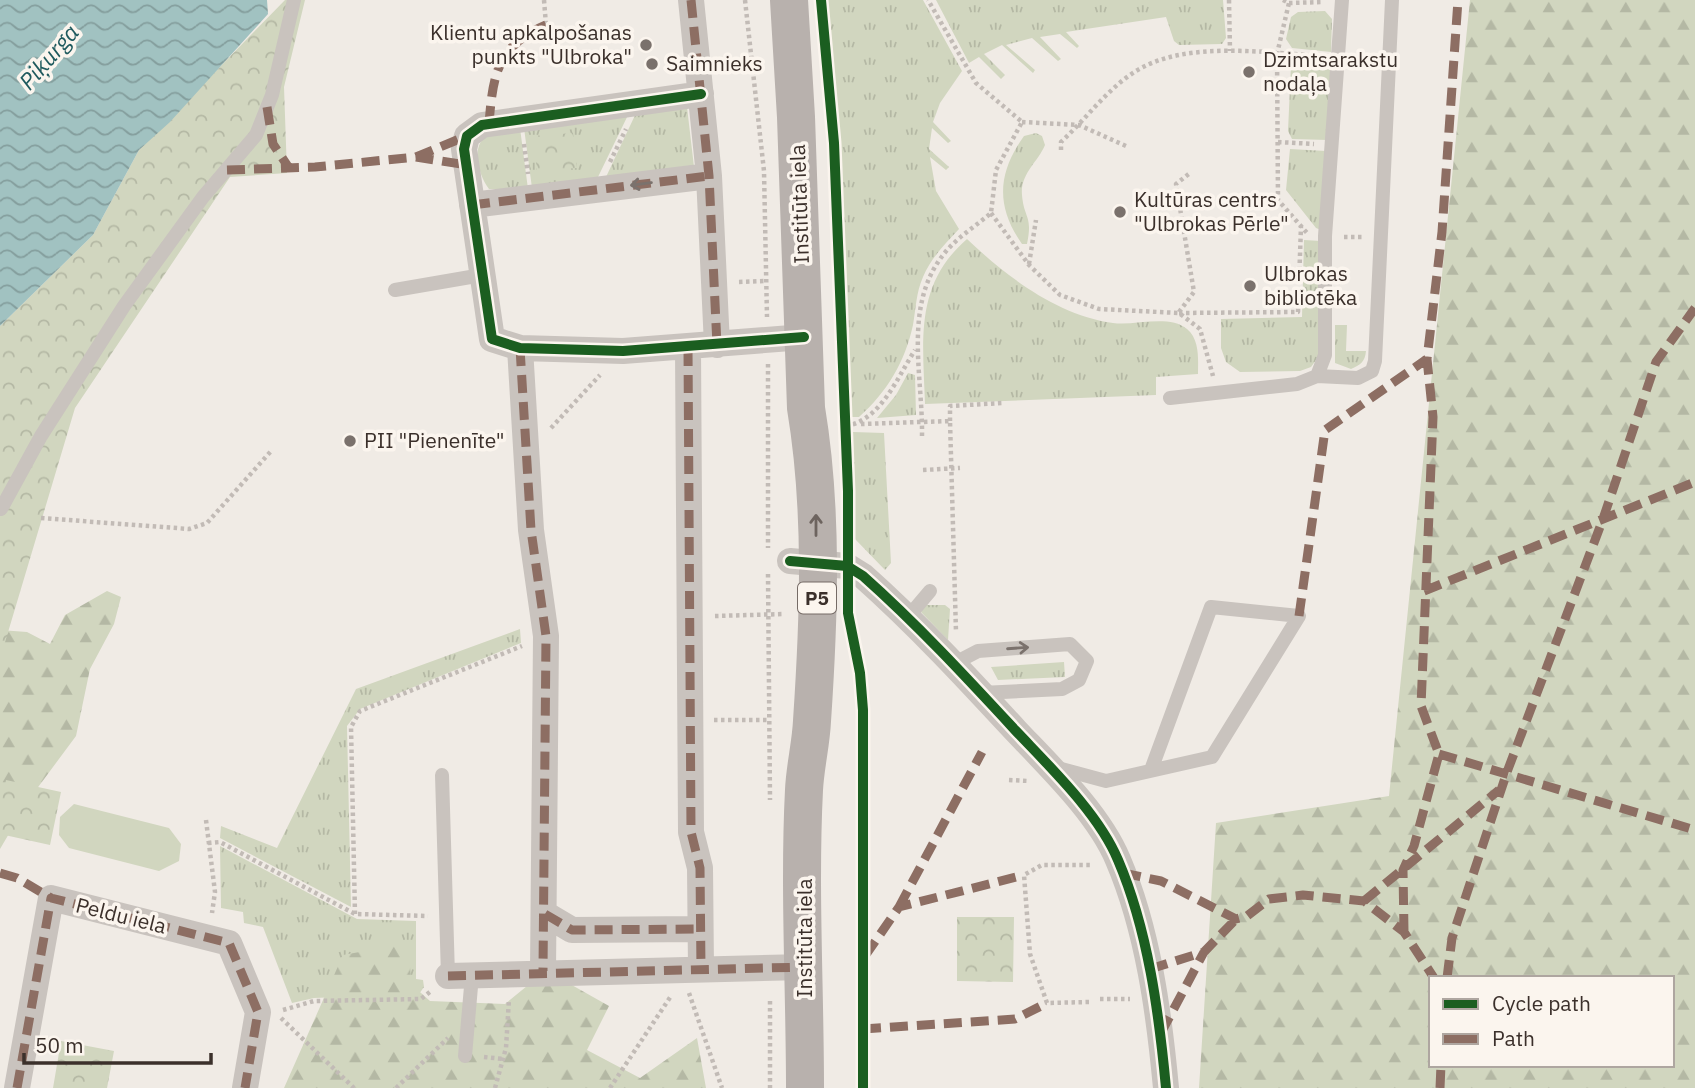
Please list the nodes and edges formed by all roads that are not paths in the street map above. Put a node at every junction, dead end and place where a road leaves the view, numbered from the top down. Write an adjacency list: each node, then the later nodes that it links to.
1 (294, 0): 17 (lane)
2 (691, 0): 6 (street)
3 (789, 0): 11 (main road, Institūta iela / P5)
4 (1392, 0): 15 (lane)
5 (1342, 1): 15 (lane)
6 (701, 94): 7 (street); 8 (street)
7 (709, 176): 8 (street, one-way to 8); 12 (street)
8 (472, 205): 9 (street)
9 (482, 275): 10 (lane); 13 (street)
10 (395, 290)
11 (786, 338): 12 (street); 18 (main road, Institūta iela / P5)
12 (717, 345): 14 (street)
13 (520, 348): 14 (street); 26 (street)
14 (688, 348): 27 (street)
15 (1317, 376): 16 (lane)
16 (1170, 398)
17 (1, 509)
18 (786, 564): 20 (street); 28 (main road, Institūta iela / P5)
19 (930, 591): 20 (lane)
20 (908, 617): 21 (street)
21 (953, 664): 22 (street); 22 (lane, one-way to 22)
22 (981, 693): 23 (street)
23 (1050, 766): 24 (lane); 36 (street)
24 (1151, 771): 24 (lane)
25 (442, 775): 31 (lane)
26 (545, 914): 27 (street); 30 (street)
27 (699, 929): 29 (street)
28 (787, 967): 29 (street); 35 (main road, Institūta iela / P5)
29 (693, 970): 30 (street)
30 (543, 971): 31 (street)
31 (460, 975): 32 (lane)
32 (465, 1056)
33 (17, 1088): 34 (street, Peldu iela)
34 (245, 1088)
35 (805, 1088)
36 (1166, 1088)

